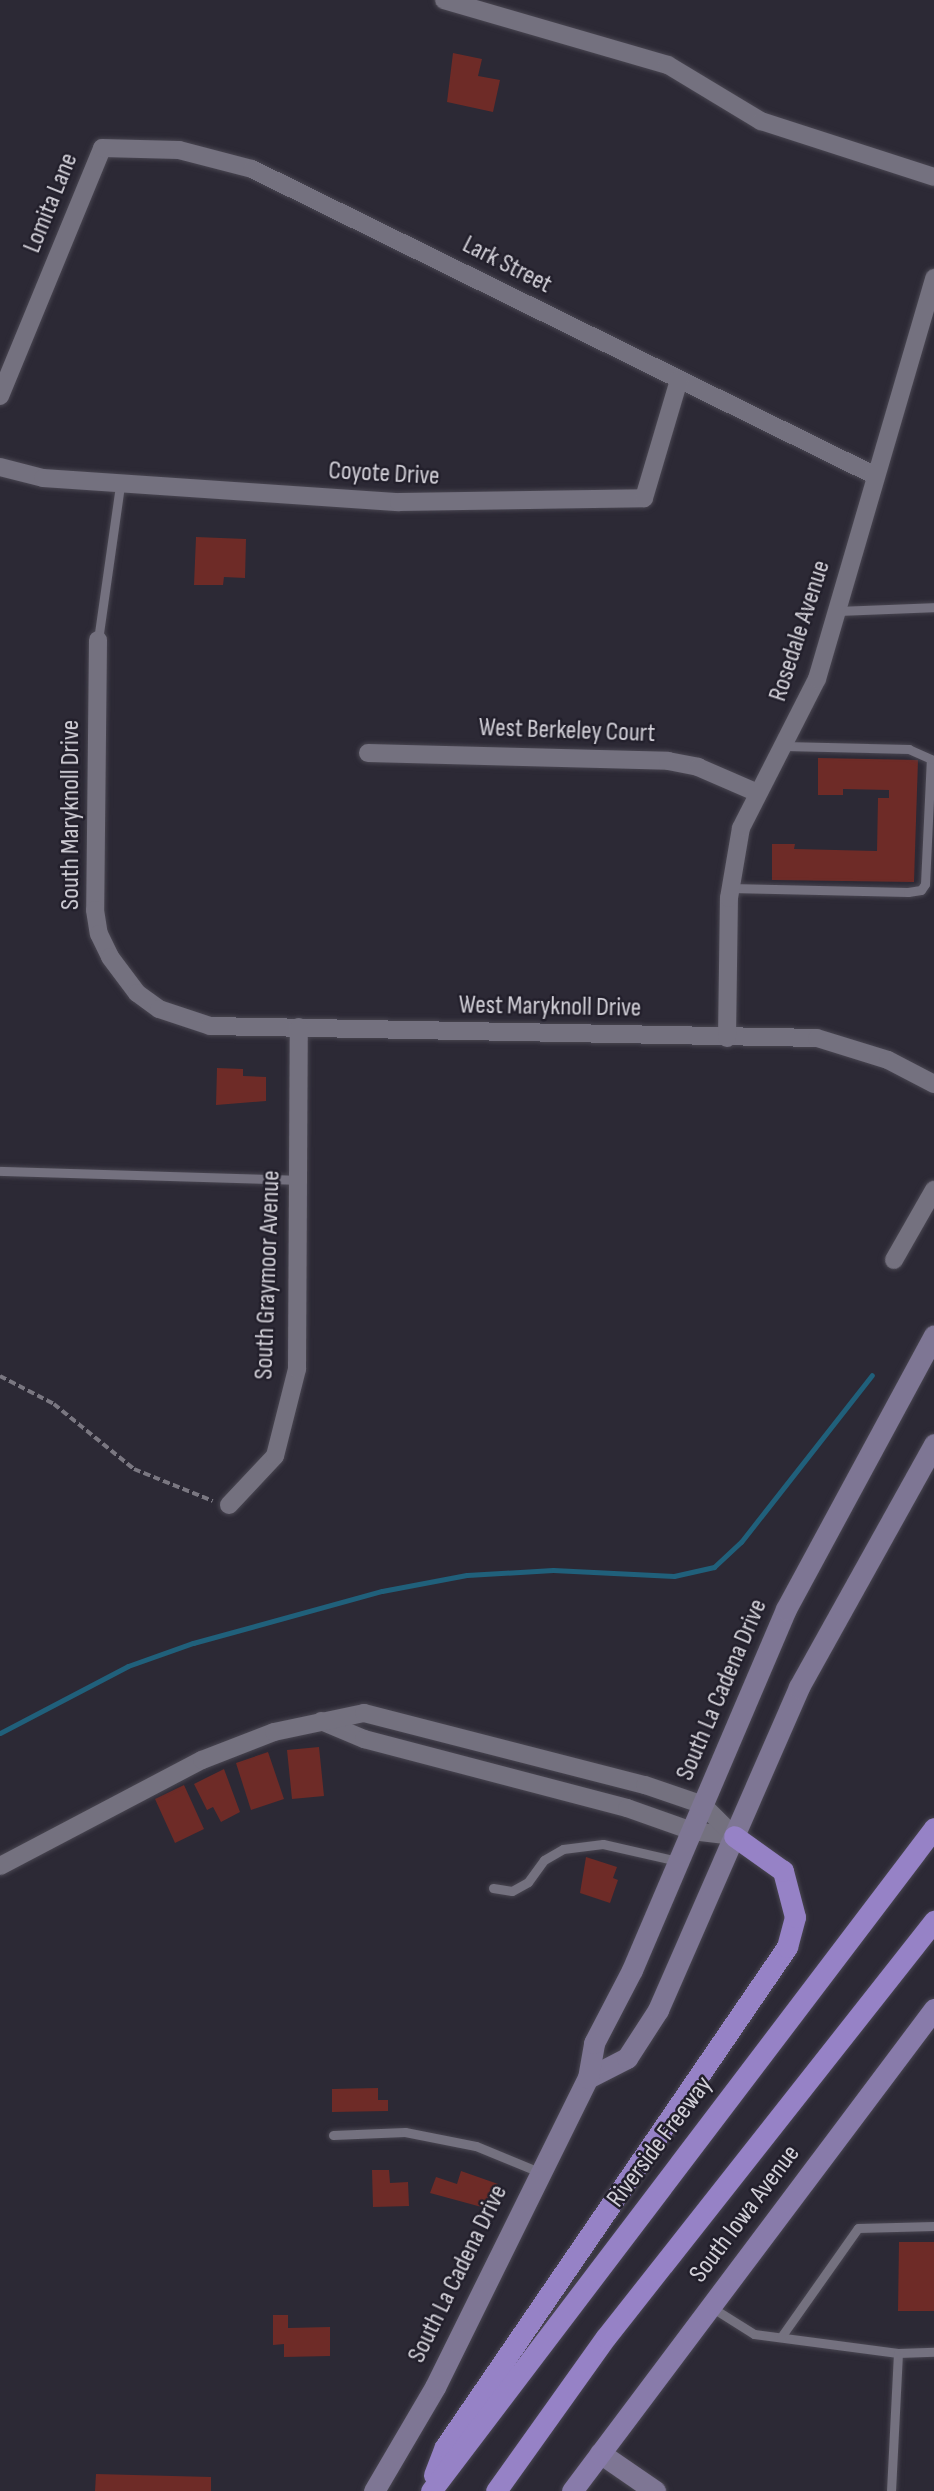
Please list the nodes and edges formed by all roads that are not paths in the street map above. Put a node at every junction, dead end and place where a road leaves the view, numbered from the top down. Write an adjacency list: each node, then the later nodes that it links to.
1 (444, 0): 3 (street)
2 (102, 148): 5 (street, Lark Street); 6 (street, Lomita Lane)
3 (934, 177)
4 (934, 278): 8 (street, Rosedale Avenue)
5 (679, 380): 8 (street, Lark Street); 9 (street, Coyote Drive)
6 (0, 396)
7 (0, 467): 9 (street, Coyote Drive)
8 (874, 475): 11 (street, Rosedale Avenue)
9 (120, 485): 12 (lane)
10 (934, 607): 11 (lane)
11 (836, 611): 13 (street, Rosedale Avenue)
12 (98, 640): 17 (street, South Maryknoll Drive)
13 (784, 746): 15 (street, Rosedale Avenue); 16 (lane)
14 (368, 753): 15 (street, West Berkeley Court)
15 (758, 793): 16 (street, Rosedale Avenue)
16 (730, 888): 19 (street, Rosedale Avenue)
17 (159, 1009): 18 (street, West Maryknoll Drive)
18 (299, 1027): 19 (street, West Maryknoll Drive); 22 (street, South Graymoor Avenue)
19 (727, 1038): 20 (street, West Maryknoll Drive)
20 (934, 1084)
21 (0, 1171): 22 (lane)
22 (298, 1180): 27 (street, South Graymoor Avenue)
23 (934, 1190): 24 (street)
24 (894, 1260)
25 (934, 1335): 29 (main road, South La Cadena Drive)
26 (934, 1444): 32 (main road)
27 (229, 1505)
28 (321, 1721): 29 (street); 31 (street); 34 (street)
29 (703, 1805): 31 (main road, South La Cadena Drive); 32 (street)
30 (934, 1828): 48 (highway, Riverside Freeway)
31 (692, 1831): 32 (street); 33 (main road, South La Cadena Drive)
32 (734, 1836): 38 (main road); 48 (highway)
33 (678, 1861): 35 (lane); 38 (main road, South La Cadena Drive)
34 (0, 1866)
35 (493, 1888)
36 (934, 1922): 49 (highway)
37 (934, 2009): 42 (main road, South Iowa Avenue)
38 (588, 2078): 40 (main road, South La Cadena Drive)
39 (334, 2135): 40 (lane)
40 (539, 2172): 47 (main road, South La Cadena Drive)
41 (934, 2226): 43 (lane)
42 (711, 2307): 43 (lane); 46 (main road, South Iowa Avenue)
43 (781, 2337): 45 (lane)
44 (934, 2351): 45 (lane)
45 (898, 2353): 52 (lane)
46 (600, 2453): 50 (main road, South Iowa Avenue); 51 (main road)
47 (374, 2491)
48 (429, 2491)
49 (496, 2491)
50 (572, 2491)
51 (655, 2491)
52 (891, 2491)

